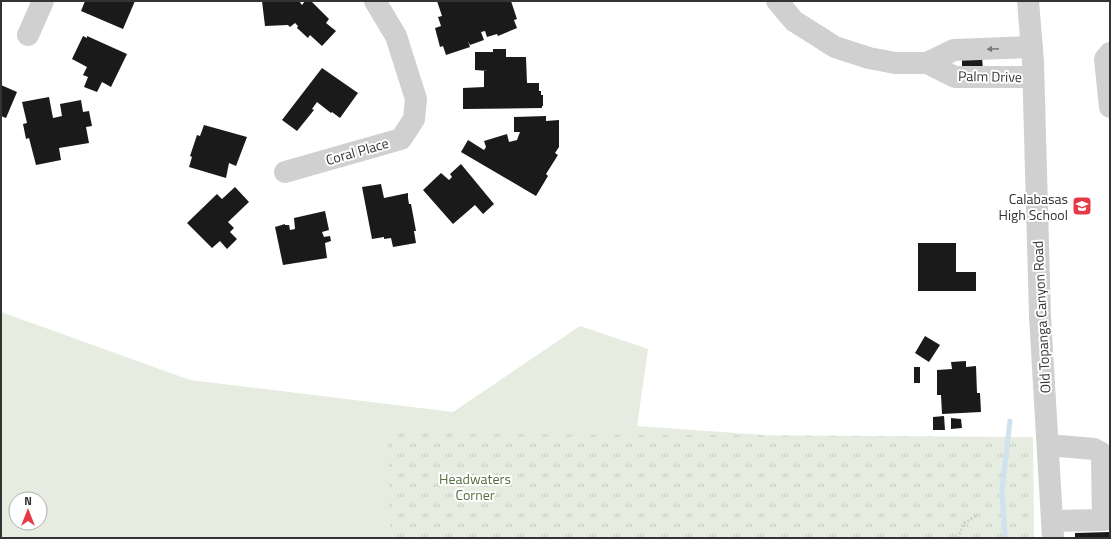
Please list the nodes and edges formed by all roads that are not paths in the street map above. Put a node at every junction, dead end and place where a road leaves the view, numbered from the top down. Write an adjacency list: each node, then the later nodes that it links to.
1 (43, 1): 5 (street)
2 (375, 1): 11 (street, Coral Place)
3 (777, 1): 8 (street, Palm Drive)
4 (1028, 1): 6 (street, Old Topanga Canyon Road)
5 (28, 35)
6 (1032, 47): 8 (street, Palm Drive, one-way to 8); 9 (street, Old Topanga Canyon Road)
7 (1110, 54): 10 (street)
8 (927, 63): 9 (street, Palm Drive)
9 (1032, 77): 12 (street, Old Topanga Canyon Road)
10 (1110, 103)
11 (284, 172)
12 (1048, 445): 13 (street, Old Topanga Canyon Road); 13 (street)
13 (1053, 530)

